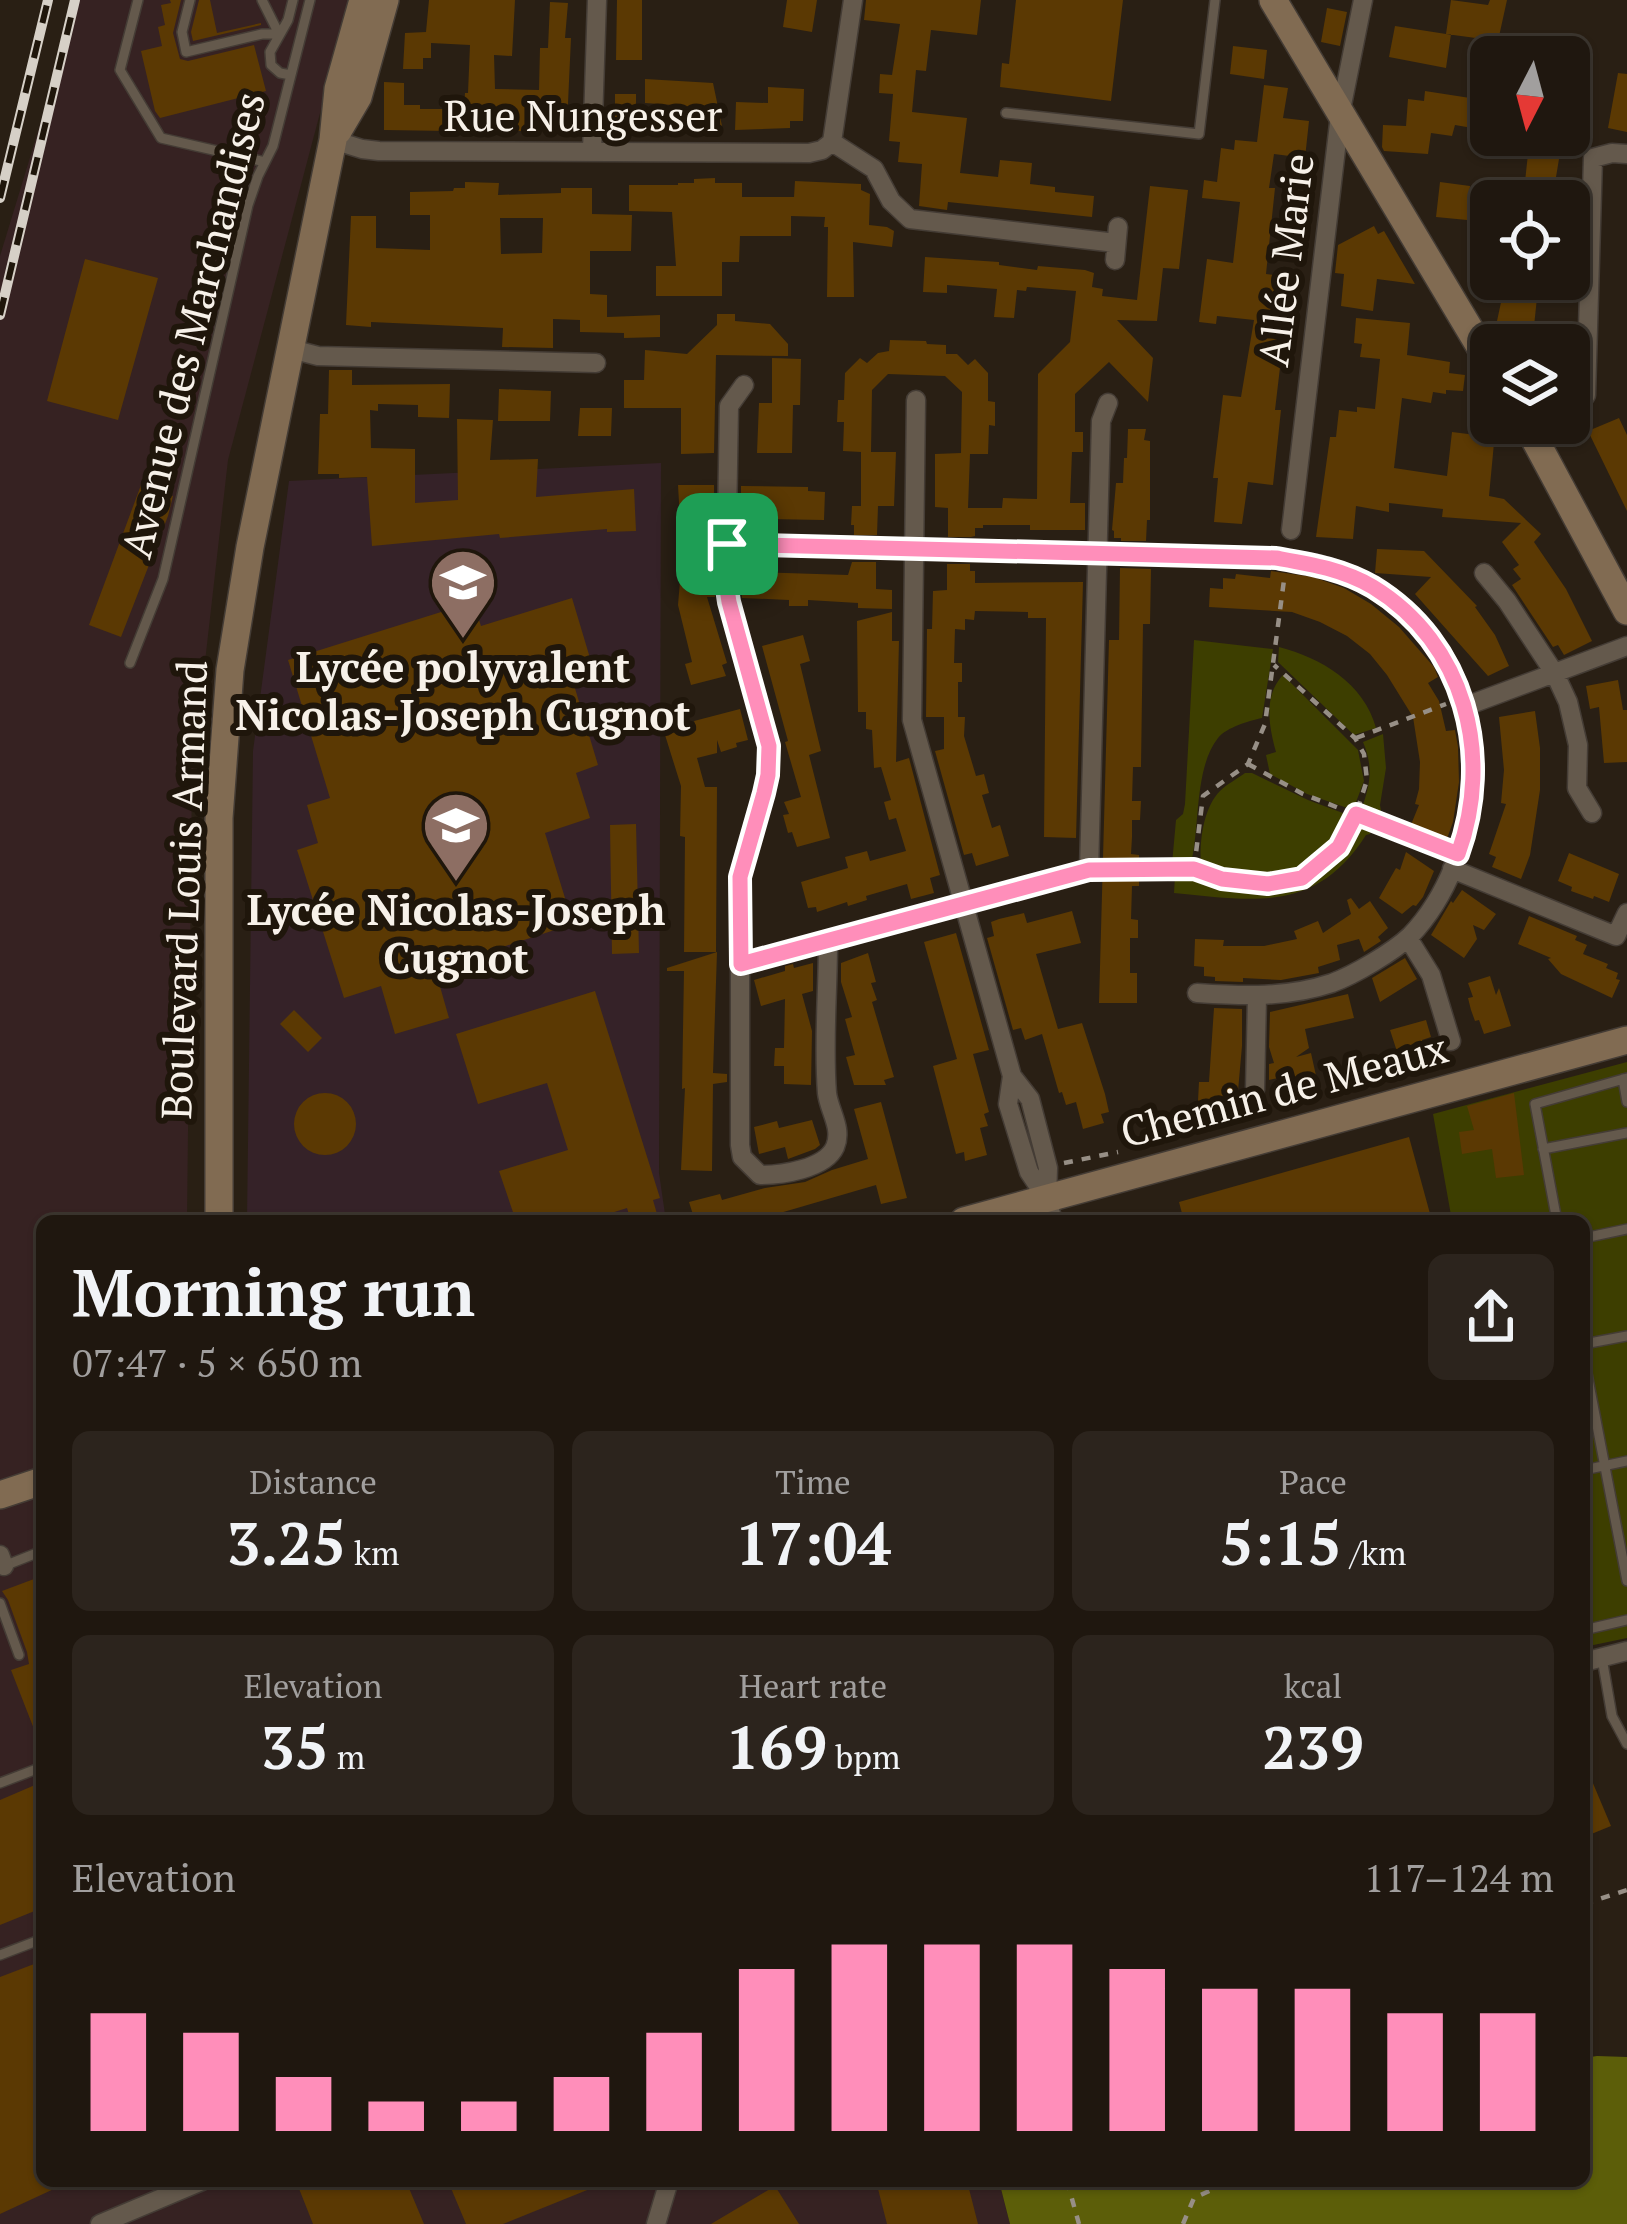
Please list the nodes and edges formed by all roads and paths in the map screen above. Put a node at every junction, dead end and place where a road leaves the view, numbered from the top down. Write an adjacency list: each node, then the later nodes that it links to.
1 (138, 0): 21 (lane)
2 (190, 0): 13 (lane)
3 (262, 0): 13 (lane)
4 (293, 0): 13 (lane)
5 (310, 0): 14 (lane, Avenue des Marchandises)
6 (363, 0): 17 (main road, Boulevard Louis Armand)
7 (385, 0): 17 (main road, Boulevard Louis Armand)
8 (597, 0): 19 (street)
9 (853, 0): 18 (street)
10 (1215, 0): 15 (lane)
11 (1273, 0): 16 (main road)
12 (1364, 0): 16 (street, Allée Marie)
13 (279, 34): 14 (lane)
14 (291, 75): 21 (lane, Avenue des Marchandises)
15 (1006, 113)
16 (1340, 115): 24 (main road); 31 (street, Allée Marie)
17 (333, 140): 19 (street, Rue Nungesser); 25 (main road, Boulevard Louis Armand)
18 (832, 142): 19 (street, Rue Nungesser); 22 (street)
19 (592, 152)
20 (1627, 154): 23 (street)
21 (265, 162): 39 (lane, Avenue des Marchandises)
22 (1116, 243)
23 (1588, 324)
24 (1470, 330)
25 (291, 349): 26 (street); 65 (main road, Boulevard Louis Armand)
26 (596, 363)
27 (744, 385): 32 (street)
28 (916, 400): 33 (street)
29 (1108, 403): 34 (street)
30 (1546, 444): 37 (main road)
31 (1291, 530)
32 (727, 544): 33 (street); 54 (street)
33 (915, 550): 34 (street); 50 (street)
34 (1099, 554): 35 (street); 49 (street)
35 (1287, 560): 40 (path); 42 (street)
36 (1484, 573): 41 (street)
37 (1627, 611)
38 (1627, 646): 41 (street)
39 (130, 663)
40 (1274, 664): 43 (path); 44 (path)
41 (1555, 674): 42 (street); 45 (street)
42 (1464, 702): 43 (path); 47 (street)
43 (1355, 738): 46 (path)
44 (1248, 764): 46 (path); 48 (path)
45 (1592, 813)
46 (1356, 814): 47 (path); 48 (path)
47 (1455, 861): 51 (street); 52 (street)
48 (1194, 869): 49 (path)
49 (1089, 870): 50 (street)
50 (965, 904): 53 (street); 64 (street)
51 (1627, 913)
52 (1408, 938): 56 (street); 58 (street)
53 (828, 942): 54 (street); 54 (street)
54 (741, 964)
55 (1197, 993): 56 (street)
56 (1257, 997): 60 (street)
57 (1627, 1040): 64 (main road, Chemin de Meaux)
58 (1451, 1041)
59 (1625, 1079): 61 (lane); 63 (lane)
60 (1256, 1090)
61 (1627, 1102)
62 (1627, 1133): 63 (lane)
63 (1543, 1149): 67 (lane)
64 (1050, 1210): 66 (main road, Chemin de Meaux)
65 (219, 1215)
66 (1011, 1215)
67 (1556, 1215)
68 (1627, 1228): 69 (lane)
69 (1590, 1237)
70 (1627, 1336): 71 (lane)
71 (1590, 1343)
72 (1590, 1389): 74 (lane)
73 (1627, 1461): 74 (lane)
74 (1605, 1466): 75 (lane); 80 (lane)
75 (1590, 1469)
76 (36, 1483): 77 (main road)
77 (0, 1495)
78 (36, 1553): 79 (lane)
79 (1, 1564)
80 (1627, 1580)
81 (0, 1603): 85 (lane)
82 (1627, 1620): 83 (lane)
83 (1590, 1629)
84 (1627, 1651): 86 (street)
85 (19, 1655)
86 (1593, 1659): 87 (lane)
87 (1627, 1744)
88 (36, 1769): 89 (lane)
89 (0, 1783)
90 (1627, 1891): 91 (path)
91 (1590, 1902)
92 (36, 1941): 93 (lane)
93 (0, 1955)
94 (188, 2187): 98 (street)
95 (667, 2187): 99 (street)
96 (1069, 2187): 100 (path)
97 (1219, 2187): 101 (path)
98 (100, 2224)
99 (656, 2224)
100 (1079, 2224)
101 (1183, 2224)

